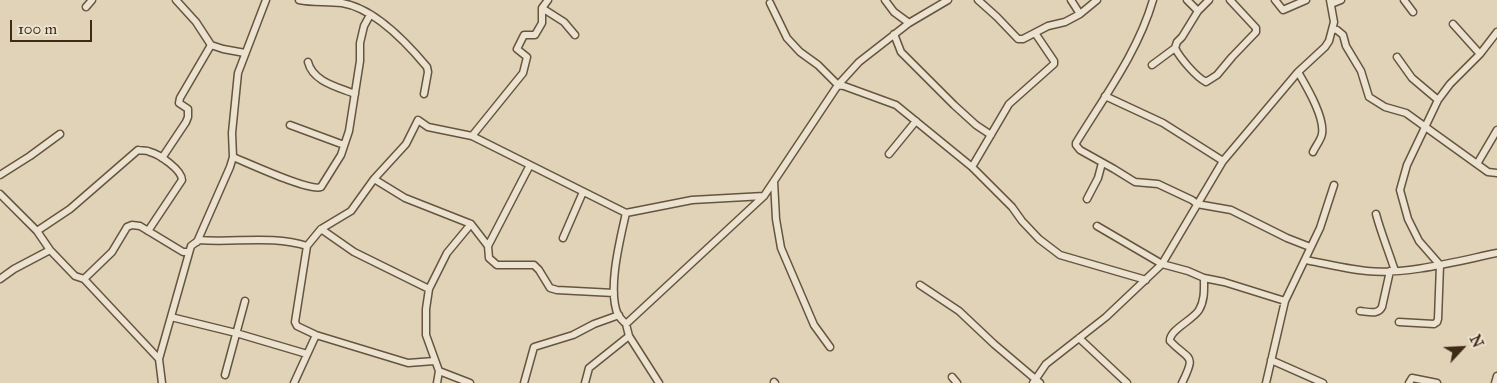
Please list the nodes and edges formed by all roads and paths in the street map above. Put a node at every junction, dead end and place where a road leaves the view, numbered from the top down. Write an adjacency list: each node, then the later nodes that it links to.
1 (92, 0): 21 (street)
2 (176, 0): 34 (street)
3 (266, 0): 36 (street)
4 (299, 0): 26 (street)
5 (548, 0): 22 (street)
6 (885, 0): 27 (street)
7 (948, 0): 27 (street)
8 (978, 0): 31 (street)
9 (1071, 0): 25 (street)
10 (1097, 0): 25 (street)
11 (1153, 0): 45 (street)
12 (1187, 0): 23 (street)
13 (1209, 0): 23 (street)
14 (1230, 0): 35 (street)
15 (1275, 0): 16 (street)
16 (1306, 0)
17 (1341, 0): 19 (street)
18 (1404, 0): 24 (street)
19 (1331, 2): 29 (street)
20 (770, 3): 42 (street)
21 (86, 7)
22 (542, 8): 33 (street); 53 (street)
23 (1198, 11): 35 (street)
24 (1413, 12)
25 (1080, 14): 31 (street)
26 (370, 15): 43 (street); 44 (street)
27 (909, 23): 32 (street)
28 (1453, 24): 37 (street)
29 (1333, 29): 41 (street); 49 (street)
30 (1497, 32): 37 (street)
31 (1035, 33): 52 (street)
32 (894, 34): 42 (street); 52 (street)
33 (575, 35)
34 (211, 45): 36 (street); 58 (street)
35 (1175, 48): 40 (street)
36 (245, 52): 57 (street)
37 (1480, 54): 46 (street)
38 (1397, 57): 46 (street)
39 (308, 62): 43 (street)
40 (1152, 65)
41 (1298, 72): 55 (street); 59 (street)
42 (838, 85): 47 (street); 67 (street)
43 (355, 94): 54 (street)
44 (424, 94)
45 (1106, 96): 59 (street); 60 (street)
46 (1438, 100): 49 (street)
47 (916, 121): 56 (street); 63 (street)
48 (290, 125): 54 (street)
49 (1424, 126): 61 (street); 91 (street)
50 (1497, 130): 61 (street)
51 (60, 134): 65 (street)
52 (991, 135): 63 (street)
53 (472, 136): 62 (street); 66 (street)
54 (344, 145): 57 (street)
55 (1313, 152)
56 (889, 154)
57 (233, 157): 82 (street)
58 (162, 158): 79 (street); 80 (street)
59 (1222, 161): 73 (street)
60 (1102, 163): 72 (street); 73 (street)
61 (1476, 164): 64 (street)
62 (530, 165): 69 (street); 84 (street)
63 (972, 167): 96 (street)
64 (1497, 173)
65 (0, 175)
66 (374, 179): 76 (street); 78 (street)
67 (774, 181): 71 (street); 111 (street)
68 (1334, 184): 85 (street)
69 (583, 192): 74 (street); 81 (street)
70 (0, 194): 80 (street)
71 (764, 196): 74 (street); 106 (street)
72 (1087, 199)
73 (1197, 204): 85 (street); 90 (street)
74 (626, 213): 99 (street)
75 (1376, 214): 92 (street)
76 (471, 224): 84 (street); 98 (street)
77 (1097, 226): 90 (street)
78 (321, 229): 83 (street); 98 (street)
79 (148, 231): 87 (street); 95 (street)
80 (37, 232): 86 (street)
81 (563, 238)
82 (197, 242): 83 (street); 87 (street)
83 (307, 246): 108 (street)
84 (488, 246): 99 (street)
85 (1310, 247): 89 (street)
86 (50, 250): 94 (street); 95 (street)
87 (188, 252): 104 (street)
88 (1497, 252): 91 (street)
89 (1306, 260): 92 (street); 101 (street)
90 (1162, 264): 93 (street); 96 (street)
91 (1440, 264): 92 (street); 105 (street)
92 (1392, 271): 102 (street)
93 (1204, 278): 101 (street); 130 (street)
94 (0, 279)
95 (84, 279): 113 (street)
96 (1146, 280): 110 (street)
97 (920, 285): 120 (street)
98 (428, 290): 115 (street)
99 (614, 293): 103 (street)
100 (245, 301): 107 (street)
101 (1286, 301): 114 (street)
102 (1360, 312)
103 (618, 316): 106 (street); 125 (street)
104 (171, 317): 107 (street); 113 (street)
105 (1399, 322)
106 (626, 324): 109 (street)
107 (236, 333): 112 (street); 117 (street)
108 (316, 335): 112 (street); 115 (street)
109 (628, 336): 126 (street); 127 (street)
110 (1079, 338): 120 (street); 129 (street)
111 (830, 347)
112 (307, 354): 122 (street)
113 (158, 359): 121 (street)
114 (1271, 360): 131 (street); 132 (street)
115 (434, 361): 116 (street)
116 (439, 371): 123 (street); 124 (street)
117 (225, 375)
118 (1497, 376): 135 (street)
119 (952, 377): 128 (street)
120 (1036, 382)
121 (162, 383)
122 (294, 383)
123 (437, 383)
124 (470, 383)
125 (524, 383)
126 (585, 383)
127 (659, 383)
128 (957, 383)
129 (1127, 383)
130 (1182, 383)
131 (1266, 383)
132 (1324, 383)
133 (1409, 383): 134 (street)
134 (1437, 383)
135 (1495, 383)

